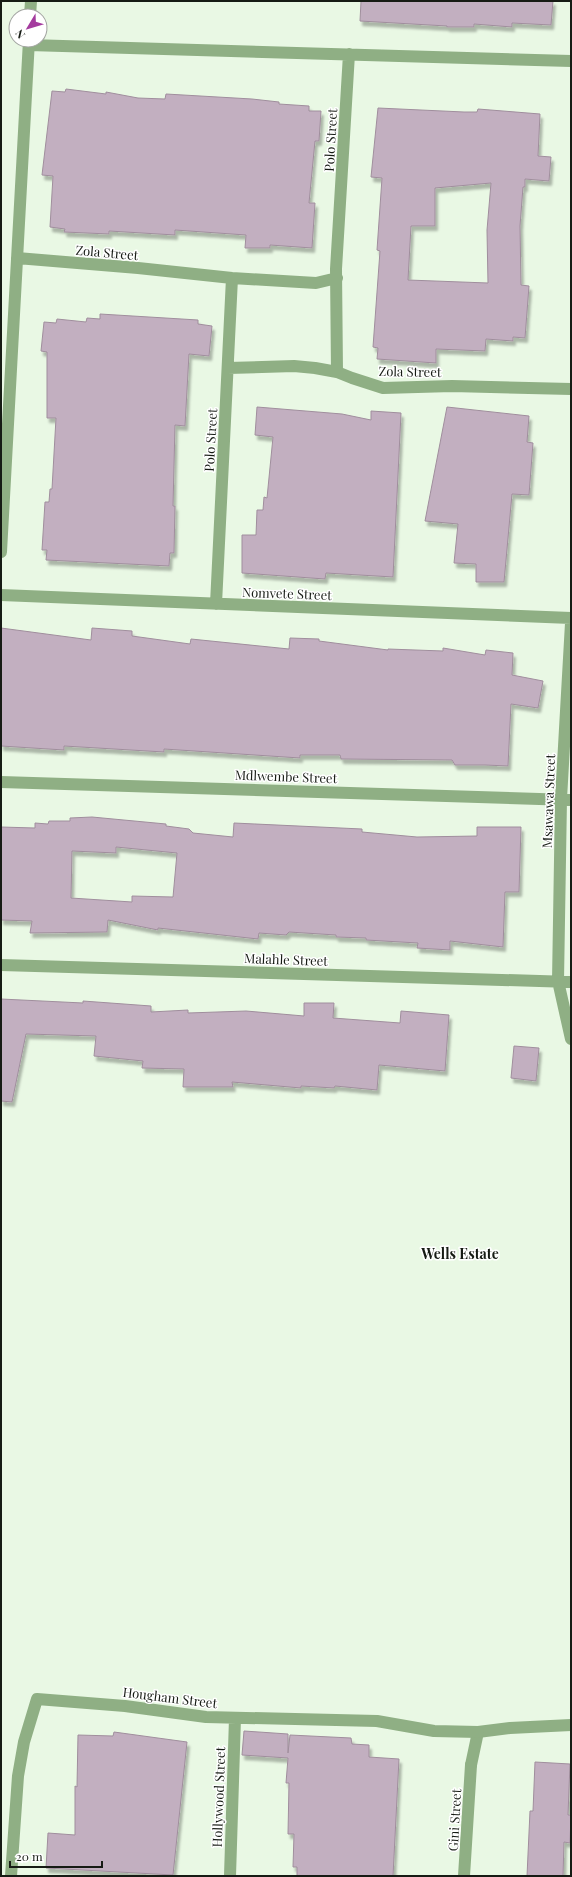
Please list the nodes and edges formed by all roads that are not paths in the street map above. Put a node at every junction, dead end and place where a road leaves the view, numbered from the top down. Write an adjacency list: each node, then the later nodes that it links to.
1 (48, 44): 3 (street)
2 (29, 48): 5 (street)
3 (349, 54): 4 (street); 7 (street, Polo Street)
4 (571, 61)
5 (17, 258): 6 (street, Zola Street); 11 (street)
6 (232, 278): 7 (street, Zola Street); 8 (street, Polo Street)
7 (337, 278): 9 (street, Polo Street)
8 (228, 368): 9 (street, Zola Street); 13 (street, Polo Street)
9 (337, 372): 10 (street, Zola Street)
10 (571, 389)
11 (1, 552)
12 (1, 596): 13 (street, Nomvete Street)
13 (216, 604): 14 (street, Nomvete Street)
14 (571, 618)
15 (571, 623): 17 (street, Msawawa Street)
16 (1, 782): 17 (street, Mdlwembe Street)
17 (566, 799): 19 (street, Msawawa Street)
18 (1, 965): 19 (street, Malahle Street)
19 (558, 981): 20 (street, Malahle Street); 21 (street, Msawawa Street)
20 (571, 982)
21 (571, 1039)
22 (235, 1718): 24 (street, Hougham Street); 25 (street, Hougham Street); 26 (street, Hollywood Street)
23 (571, 1725): 24 (street, Hougham Street)
24 (478, 1732): 27 (street, Gini Street)
25 (11, 1876)
26 (230, 1876)
27 (464, 1876)

